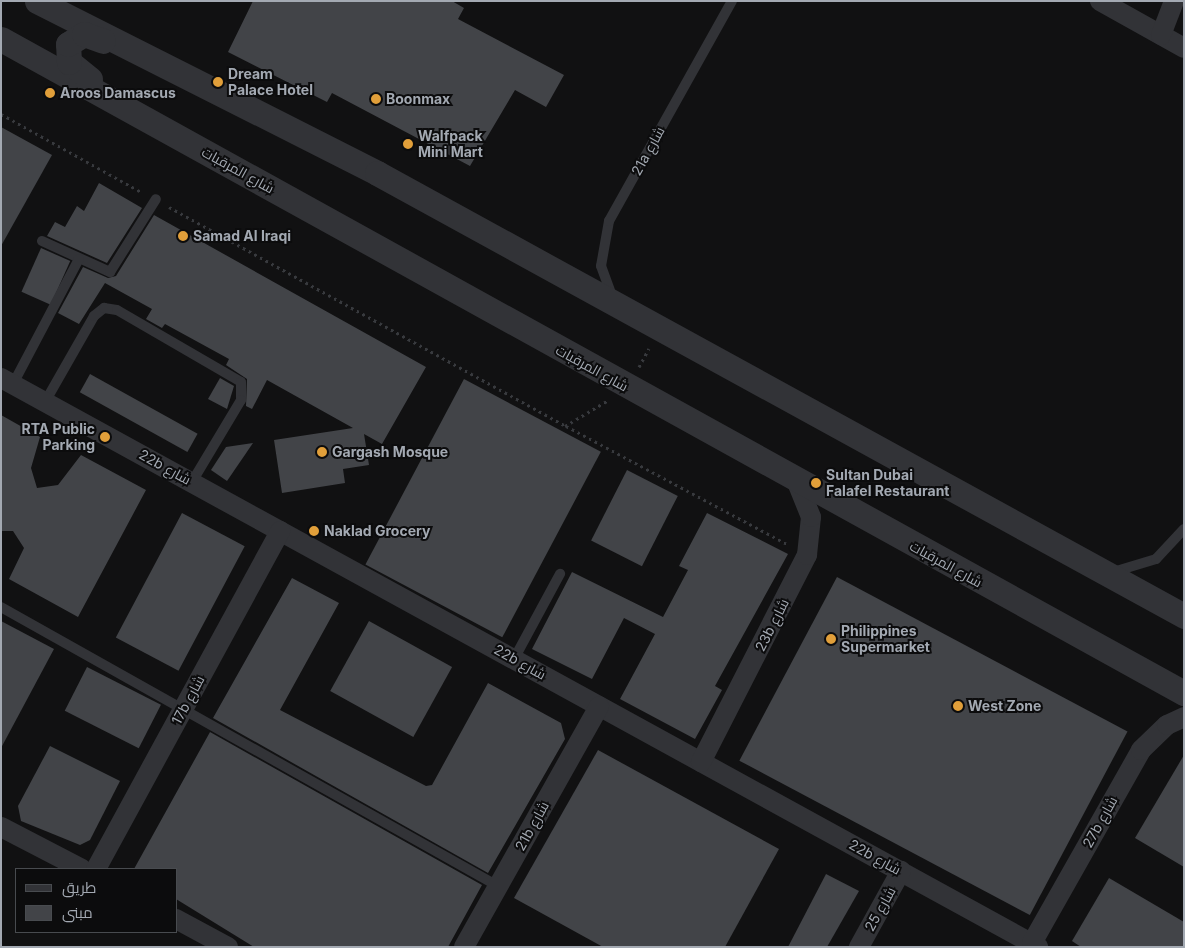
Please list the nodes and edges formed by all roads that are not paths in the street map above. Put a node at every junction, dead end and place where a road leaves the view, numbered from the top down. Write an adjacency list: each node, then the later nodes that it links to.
1 (37, 1): 10 (street)
2 (75, 1): 10 (street)
3 (732, 1): 17 (lane, 21a شارع)
4 (1100, 1): 6 (street)
5 (1174, 1): 6 (street)
6 (1160, 35): 8 (street)
7 (1, 39): 11 (street, شارع المرقبات)
8 (1184, 48)
9 (1, 56): 11 (street)
10 (154, 60): 13 (street)
11 (113, 101): 12 (street, شارع المرقبات)
12 (154, 123): 13 (street); 21 (street, شارع المرقبات)
13 (377, 173): 17 (street)
14 (156, 200): 16 (lane)
15 (42, 241): 16 (lane)
16 (79, 259): 18 (lane)
17 (619, 308): 24 (street)
18 (7, 381): 19 (street, 22b شارع)
19 (45, 402): 20 (street, 22b شارع); 20 (lane)
20 (192, 482): 23 (street, 22b شارع)
21 (797, 482): 29 (street, شارع المرقبات); 33 (street, 23b شارع)
22 (1184, 529): 24 (lane)
23 (280, 531): 28 (street, 22b شارع); 31 (street, 17b شارع)
24 (1106, 573): 27 (street)
25 (560, 574): 28 (lane)
26 (1, 606): 31 (lane)
27 (1184, 616)
28 (514, 659): 30 (street, 22b شارع)
29 (1184, 693)
30 (599, 706): 33 (street, 22b شارع); 38 (street, 21b شارع)
31 (182, 711): 36 (street, 17b شارع); 38 (lane)
32 (1184, 717): 40 (street, 27b شارع)
33 (701, 762): 37 (street, 22b شارع)
34 (1, 827): 35 (street)
35 (80, 868)
36 (97, 868)
37 (901, 871): 40 (street, 22b شارع); 43 (street, شارع 25)
38 (498, 886): 42 (street, 21b شارع)
39 (178, 920): 41 (street)
40 (1035, 945)
41 (228, 947)
42 (464, 947)
43 (859, 947)

